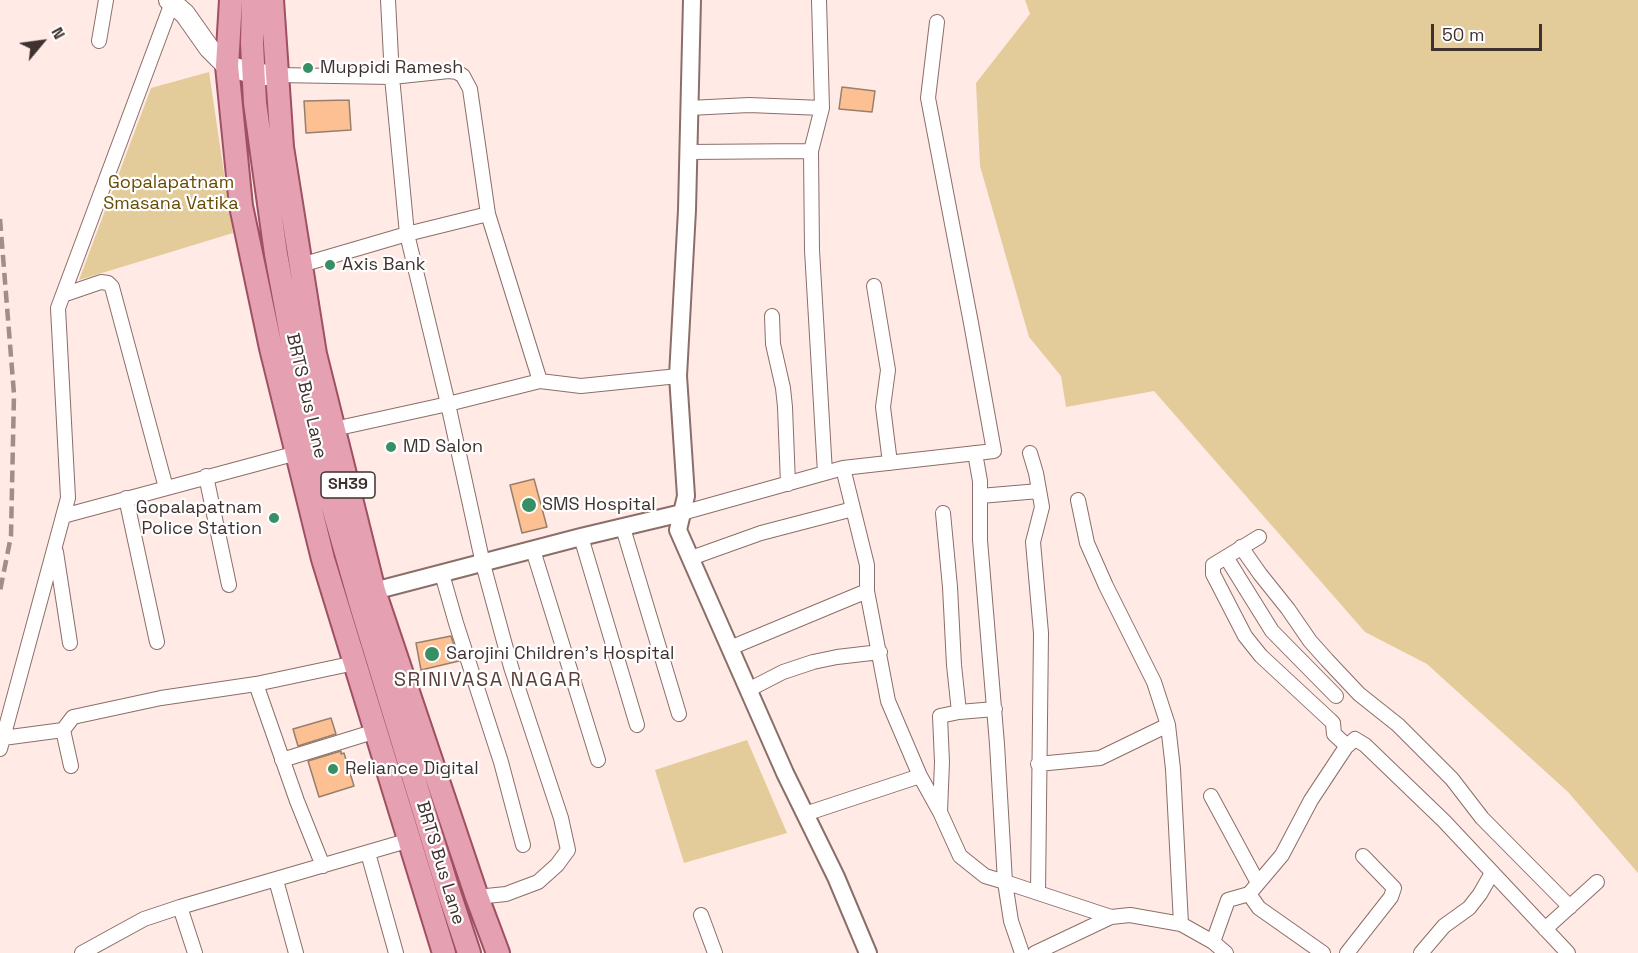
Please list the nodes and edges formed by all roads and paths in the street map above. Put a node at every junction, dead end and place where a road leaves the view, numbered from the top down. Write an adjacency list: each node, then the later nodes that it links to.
1 (106, 0): 10 (street)
2 (231, 0): 11 (main road, SH39)
3 (252, 0): 12 (main road, BRTS Bus Lane)
4 (272, 0): 13 (main road, SH39)
5 (388, 0): 14 (street)
6 (692, 0): 15 (street)
7 (819, 0): 16 (street)
8 (171, 1): 11 (main road); 23 (street)
9 (937, 22): 30 (street)
10 (99, 41)
11 (227, 66): 12 (main road); 29 (main road, SH39)
12 (253, 73): 13 (main road); 111 (main road, BRTS Bus Lane)
13 (277, 75): 14 (street); 21 (main road, SH39)
14 (392, 77): 19 (street); 20 (street)
15 (689, 108): 16 (street); 18 (street)
16 (822, 108): 17 (street)
17 (811, 151): 18 (street); 34 (street)
18 (688, 152): 25 (street)
19 (488, 214): 20 (street); 26 (street)
20 (407, 234): 21 (street); 27 (street)
21 (301, 265): 28 (main road, SH39)
22 (874, 286): 32 (street)
23 (63, 295): 37 (street); 45 (street)
24 (772, 316): 36 (street)
25 (678, 376): 26 (street); 43 (street)
26 (540, 381): 27 (street)
27 (448, 404): 28 (street); 54 (street)
28 (334, 429): 57 (main road, SH39)
29 (297, 453): 35 (street); 63 (main road, SH39)
30 (975, 453): 32 (street); 39 (street)
31 (1030, 453): 38 (street)
32 (890, 463): 33 (street)
33 (843, 468): 34 (street); 42 (street)
34 (825, 473): 36 (street)
35 (206, 476): 37 (street); 56 (street)
36 (788, 484): 43 (street)
37 (166, 488): 40 (street)
38 (1039, 491): 39 (street); 80 (street)
39 (980, 496): 68 (street)
40 (126, 498): 45 (street); 59 (street)
41 (1078, 500): 73 (street)
42 (853, 509): 53 (street); 58 (street)
43 (682, 513): 46 (street); 53 (street)
44 (943, 513): 70 (street)
45 (63, 516): 49 (street)
46 (623, 528): 47 (street); 71 (street)
47 (581, 537): 51 (street); 72 (street)
48 (1259, 537): 50 (street)
49 (55, 547): 60 (street); 76 (street)
50 (1241, 547): 52 (street); 64 (street)
51 (533, 550): 54 (street); 78 (street)
52 (1226, 556): 67 (street); 69 (street)
53 (691, 558): 61 (street)
54 (483, 564): 55 (street); 98 (street)
55 (442, 574): 57 (street); 87 (street)
56 (229, 585)
57 (374, 591): 98 (main road, SH39)
58 (867, 591): 61 (street); 62 (street)
59 (157, 642)
60 (70, 643)
61 (730, 648): 66 (street)
62 (880, 651): 66 (street); 82 (street)
63 (355, 663): 65 (street); 75 (main road, SH39)
64 (1349, 683): 67 (street); 100 (street)
65 (256, 684): 74 (street); 79 (street)
66 (748, 690): 85 (street)
67 (1336, 696): 69 (street)
68 (995, 709): 70 (street); 93 (street)
69 (1320, 711): 77 (street)
70 (959, 712): 84 (street)
71 (679, 714)
72 (638, 725)
73 (1168, 725): 80 (street); 103 (street)
74 (63, 730): 76 (street); 81 (street)
75 (376, 730): 79 (street); 86 (main road, SH39)
76 (2, 744)
77 (1347, 746): 91 (street); 95 (street)
78 (597, 759)
79 (282, 760): 90 (street)
80 (1038, 765): 96 (street)
81 (71, 766)
82 (920, 776): 84 (street); 85 (street)
83 (1211, 796): 95 (street)
84 (940, 812): 93 (street)
85 (805, 814): 114 (street)
86 (410, 840): 88 (street); 110 (main road, SH39)
87 (523, 845)
88 (368, 853): 90 (street); 109 (street)
89 (1363, 856): 119 (street)
90 (323, 866): 92 (street)
91 (1492, 873): 104 (street); 120 (street)
92 (276, 880): 99 (street); 108 (street)
93 (1005, 882): 96 (street); 115 (street)
94 (1597, 882): 100 (street)
95 (1258, 883): 97 (street)
96 (1038, 893): 102 (street)
97 (1249, 894): 105 (street); 118 (street)
98 (477, 897): 112 (main road, SH39)
99 (180, 907): 106 (street); 107 (street)
100 (1570, 907): 104 (street)
101 (700, 915): 113 (street)
102 (1111, 916): 103 (street); 116 (street)
103 (1181, 924): 105 (street)
104 (1545, 929): 121 (street)
105 (1213, 942): 117 (street)
106 (91, 951)
107 (195, 953)
108 (296, 953)
109 (396, 953)
110 (444, 953)
111 (469, 953)
112 (498, 953)
113 (715, 953)
114 (868, 953)
115 (1022, 953)
116 (1035, 953)
117 (1226, 953)
118 (1323, 953)
119 (1347, 953)
120 (1421, 953)
121 (1568, 953)

